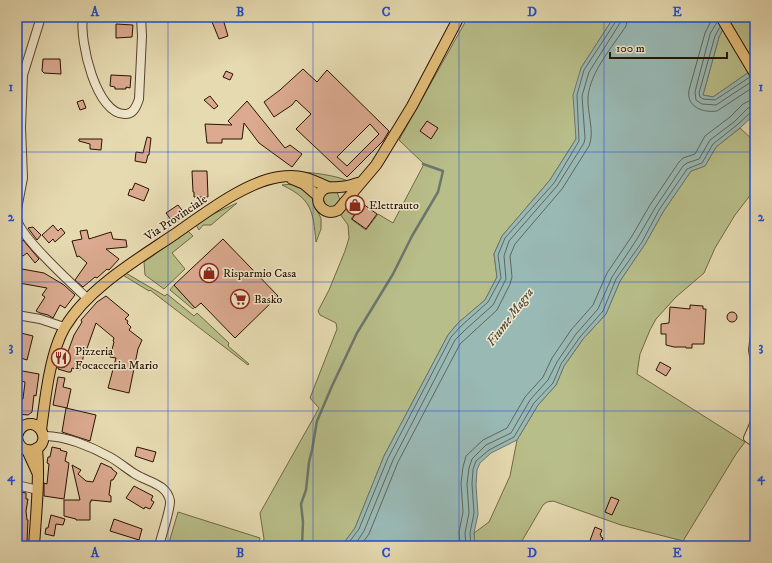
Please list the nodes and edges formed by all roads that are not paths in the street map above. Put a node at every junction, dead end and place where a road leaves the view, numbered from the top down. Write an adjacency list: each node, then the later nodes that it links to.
1 (41, 17): 12 (street)
2 (83, 17): 3 (street)
3 (141, 17)
4 (459, 17): 8 (main road)
5 (721, 17): 6 (main road)
6 (755, 74)
7 (286, 177): 9 (main road); 10 (main road); 14 (main road, Via Provinciale)
8 (361, 182): 9 (main road); 11 (main road)
9 (331, 187): 10 (main road); 11 (main road)
10 (318, 196): 11 (main road)
11 (343, 204)
12 (17, 209)
13 (17, 222): 14 (street)
14 (88, 299): 16 (main road, Via Provinciale)
15 (17, 315): 16 (street)
16 (64, 327): 20 (main road, Via Provinciale)
17 (755, 334): 18 (street)
18 (755, 361)
19 (755, 422): 22 (street)
20 (31, 428): 21 (main road, Via Provinciale); 23 (main road, Via Provinciale); 29 (street)
21 (17, 436): 24 (main road, Via Provinciale)
22 (751, 440)
23 (38, 448): 24 (main road); 25 (main road)
24 (27, 450): 25 (main road, Via Provinciale)
25 (37, 472): 27 (main road)
26 (17, 486): 27 (street)
27 (38, 490): 28 (main road)
28 (34, 546)
29 (159, 546)

